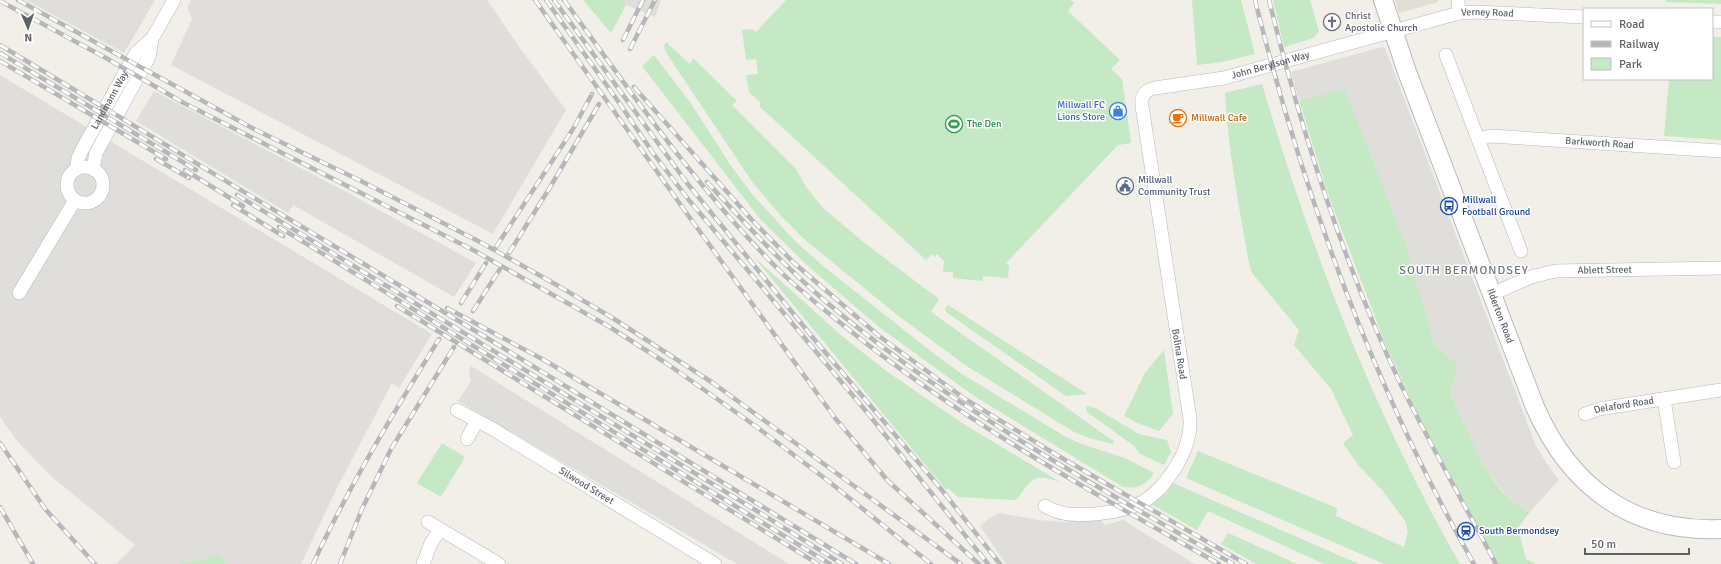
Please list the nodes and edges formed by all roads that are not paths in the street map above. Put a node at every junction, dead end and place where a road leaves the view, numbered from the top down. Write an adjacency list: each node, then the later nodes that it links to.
1 (174, 0): 6 (street, Landmann Way)
2 (1383, 0): 5 (street, Ilderton Road)
3 (1459, 7): 4 (street, Verney Road); 5 (street, Verney Road)
4 (1583, 17)
5 (1393, 31): 8 (street, John Berylson Way); 17 (street, Ilderton Road)
6 (152, 39): 11 (street, Landmann Way); 12 (street, Landmann Way)
7 (1446, 55): 9 (street)
8 (1147, 91): 25 (street, Bolina Road)
9 (1478, 139): 10 (street, Barkworth Road); 14 (street)
10 (1721, 151)
11 (94, 169): 12 (street); 13 (street)
12 (73, 172): 13 (street, Landmann Way)
13 (75, 200): 16 (street)
14 (1521, 251)
15 (1721, 268): 17 (street, Ablett Street)
16 (19, 292)
17 (1492, 294): 27 (street, Ilderton Road)
18 (1721, 390): 19 (street, Delaford Road)
19 (1664, 399): 21 (street, Delaford Road); 24 (street, Delaford Road)
20 (457, 410): 22 (street, Silwood Street)
21 (1585, 414)
22 (477, 421): 23 (street); 31 (street, Silwood Street)
23 (467, 439)
24 (1674, 462)
25 (1045, 506)
26 (428, 522): 28 (street)
27 (1721, 529)
28 (440, 530): 29 (street); 30 (street)
29 (423, 564)
30 (499, 564)
31 (715, 564)

